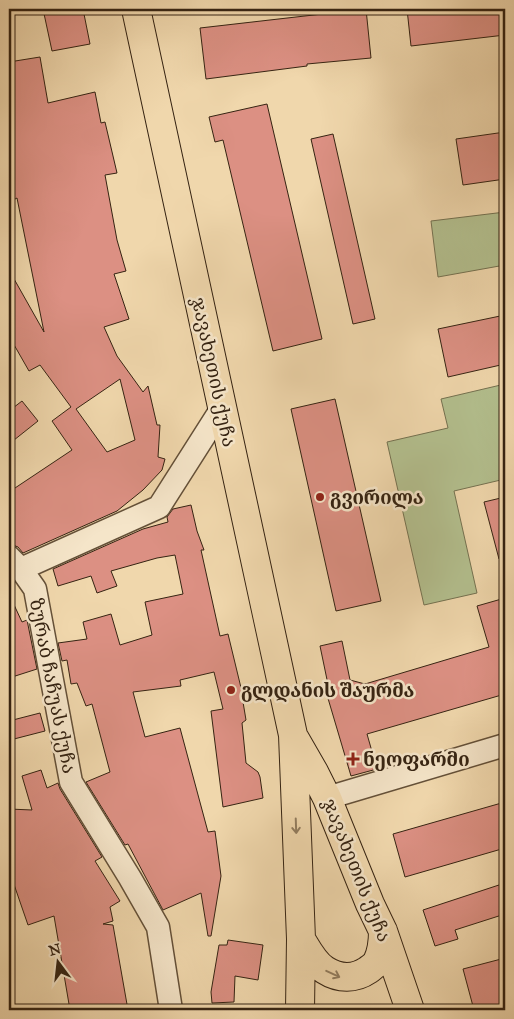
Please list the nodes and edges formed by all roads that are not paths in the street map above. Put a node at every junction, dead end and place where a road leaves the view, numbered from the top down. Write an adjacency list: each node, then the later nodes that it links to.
1 (136, 9): 2 (main road, ჯავახეთის ქუჩა)
2 (222, 408): 3 (street); 4 (main road, ჯავახეთის ქუჩა)
3 (15, 563): 9 (street, ზურაბ ჩაჩუას ქუჩა)
4 (293, 735): 6 (main road, ჯავახეთის ქუჩა); 8 (main road, ჯავახეთის ქუჩა, one-way to 8)
5 (505, 745): 6 (street)
6 (327, 798): 7 (main road, ჯავახეთის ქუჩა)
7 (383, 931): 8 (main road, one-way to 7); 11 (main road, ჯავახეთის ქუჩა)
8 (300, 939): 10 (main road, ჯავახეთის ქუჩა)
9 (171, 1010)
10 (300, 1010)
11 (410, 1010)

